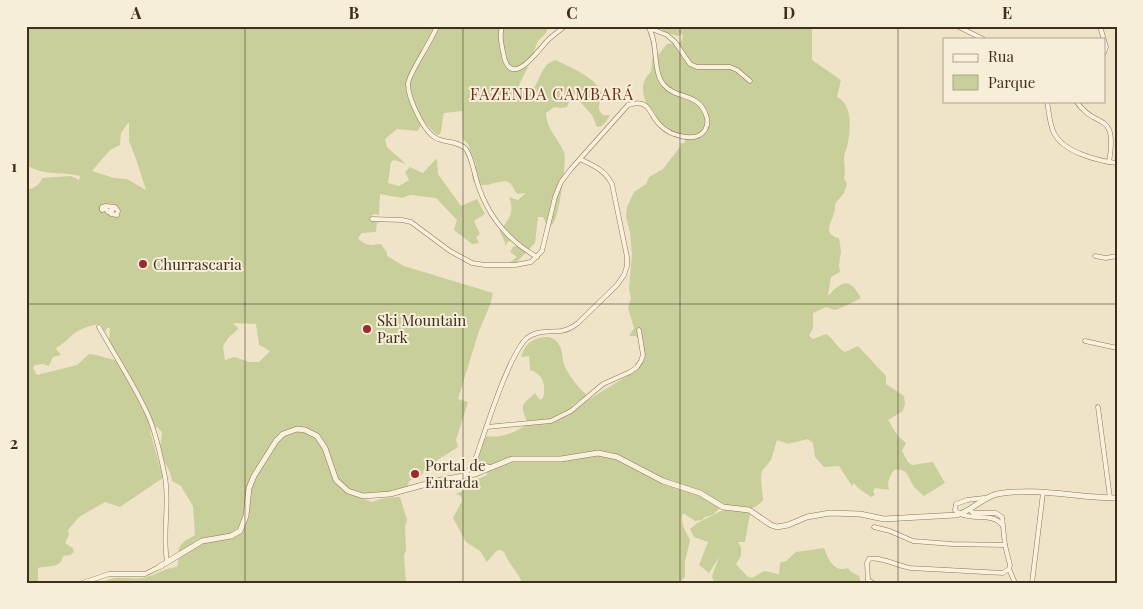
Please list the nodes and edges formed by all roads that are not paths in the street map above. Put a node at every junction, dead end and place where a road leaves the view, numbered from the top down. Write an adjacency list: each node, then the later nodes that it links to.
1 (437, 26): 15 (street)
2 (502, 26): 3 (street)
3 (565, 26)
4 (958, 26): 6 (street)
5 (649, 27): 7 (street); 10 (street)
6 (981, 38)
7 (750, 80)
8 (1047, 102): 11 (street)
9 (1077, 102): 11 (street)
10 (580, 159): 15 (street); 23 (street)
11 (1110, 162): 12 (street)
12 (1117, 163)
13 (102, 207): 13 (street)
14 (372, 219): 15 (street)
15 (537, 256)
16 (1095, 256): 17 (street)
17 (1117, 256)
18 (99, 327): 37 (street)
19 (639, 330): 23 (street)
20 (1085, 341): 21 (street)
21 (1117, 348)
22 (1098, 407): 30 (street)
23 (487, 427): 24 (street)
24 (474, 465): 25 (street); 26 (street); 27 (street)
25 (491, 467): 26 (street); 33 (street)
26 (476, 474): 27 (street)
27 (463, 476): 37 (street)
28 (1043, 493): 29 (street); 30 (street); 43 (street)
29 (984, 498): 32 (street); 33 (street)
30 (1110, 498): 31 (street)
31 (1117, 498)
32 (971, 508): 33 (street); 35 (street)
33 (961, 514): 35 (street)
34 (874, 527): 36 (street)
35 (1004, 527): 36 (street)
36 (1006, 545): 39 (street)
37 (167, 561): 38 (street)
38 (159, 567): 40 (street)
39 (1009, 569): 41 (street); 42 (street)
40 (82, 583)
41 (874, 583)
42 (1015, 583)
43 (1032, 583)

